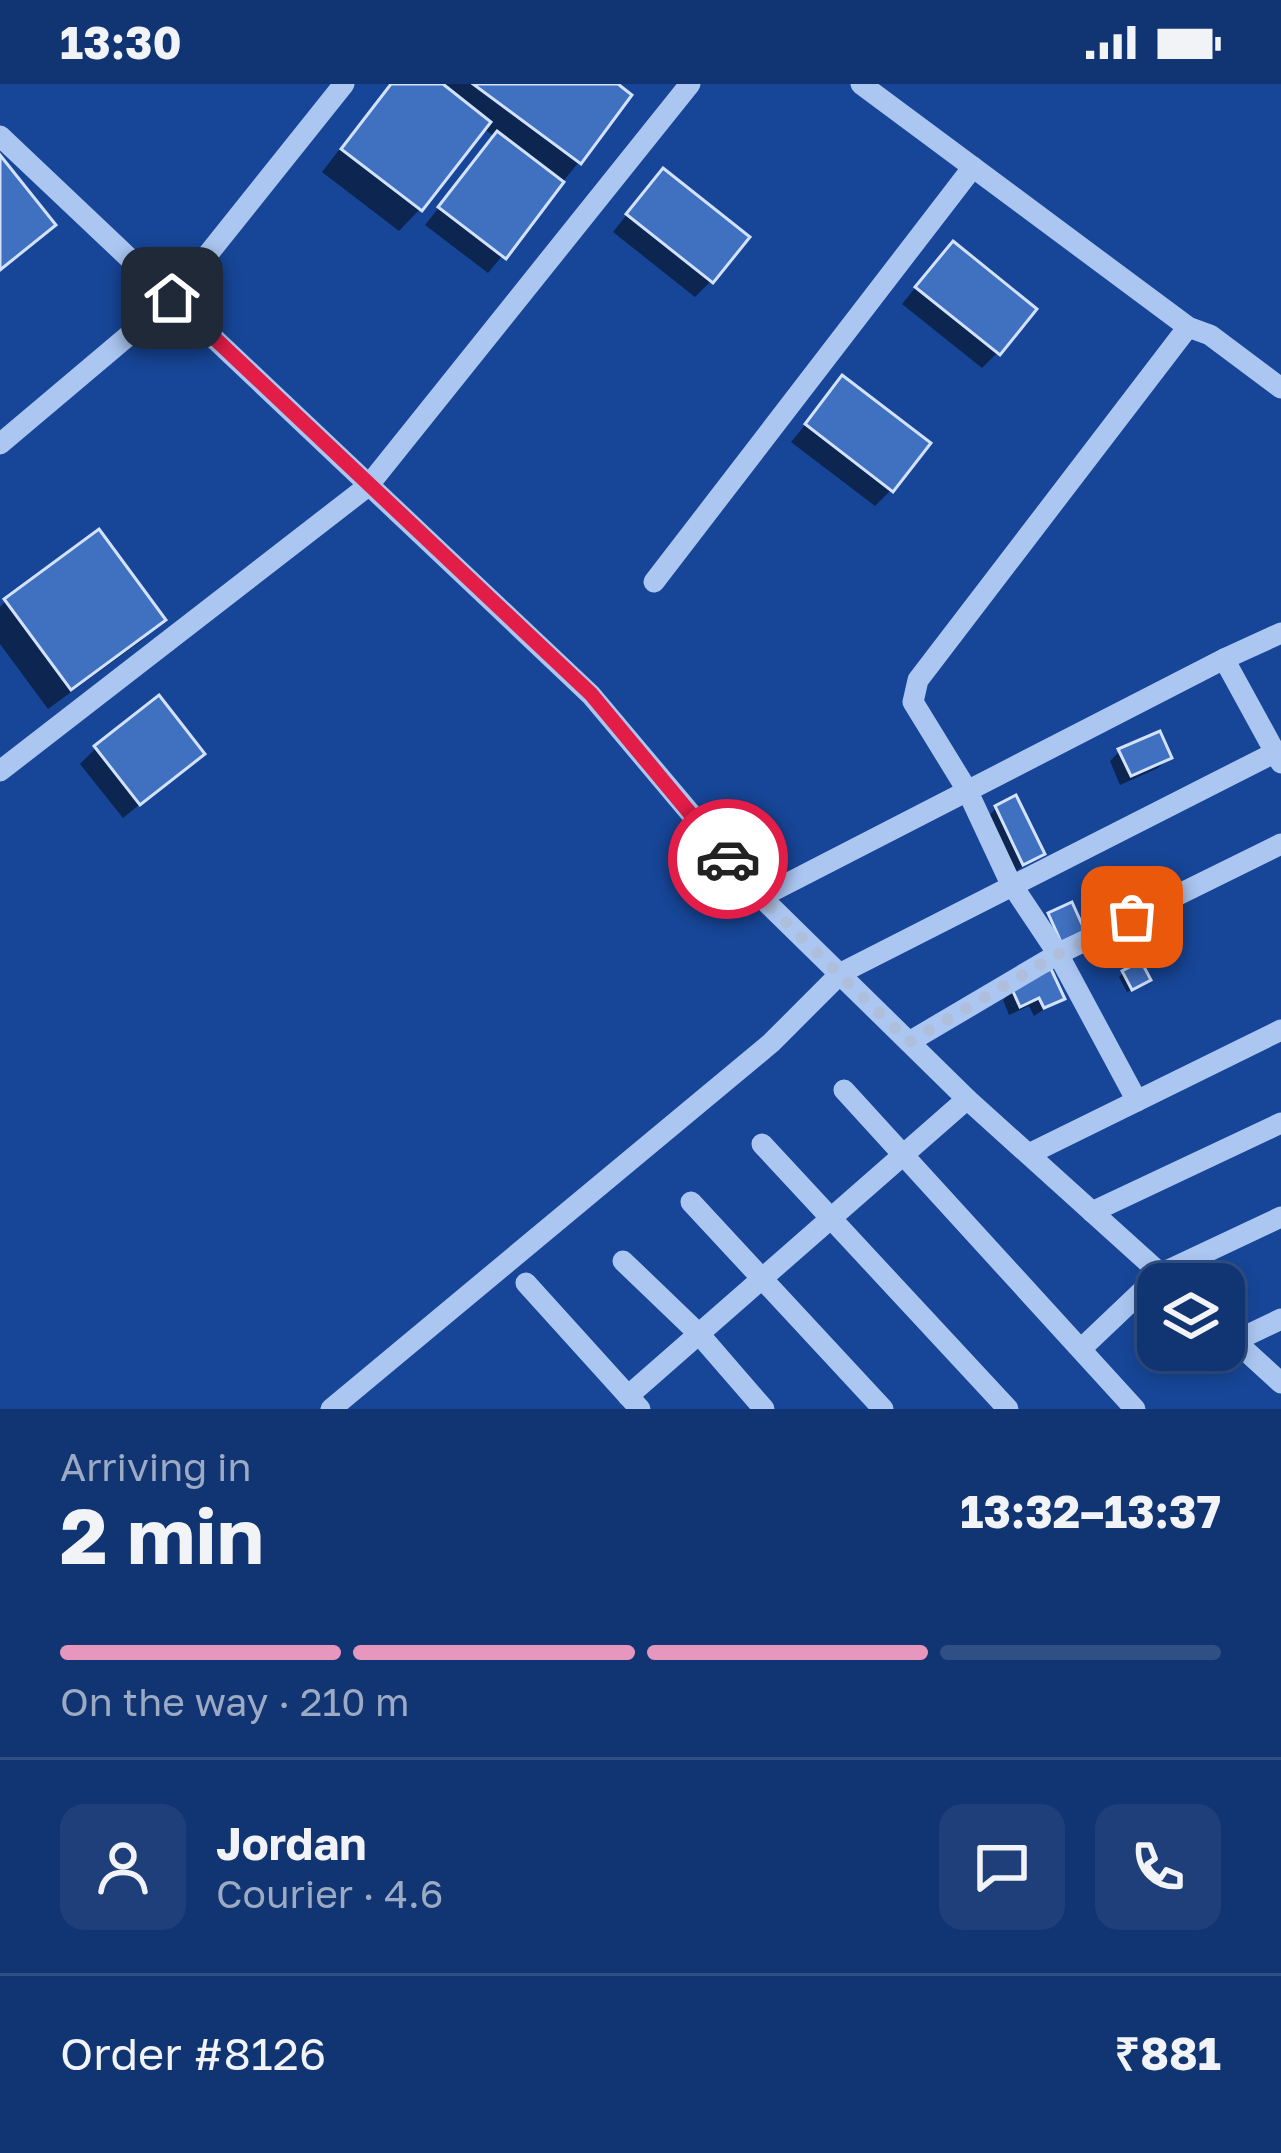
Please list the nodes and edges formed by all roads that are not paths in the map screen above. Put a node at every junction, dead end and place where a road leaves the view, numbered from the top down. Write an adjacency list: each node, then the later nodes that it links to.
1 (344, 84): 6 (street)
2 (690, 84): 10 (street)
3 (862, 84): 5 (street)
4 (0, 136): 6 (street)
5 (974, 167): 7 (street); 11 (street)
6 (172, 298): 9 (street); 10 (street)
7 (1188, 327): 8 (street); 16 (street)
8 (1281, 388)
9 (0, 444)
10 (368, 486): 15 (street); 19 (street)
11 (653, 582)
12 (1281, 633): 13 (street)
13 (1224, 659): 14 (street); 16 (street)
14 (1279, 757): 18 (street)
15 (0, 771)
16 (968, 790): 18 (street); 19 (street)
17 (1281, 844): 20 (street)
18 (1013, 886): 20 (street); 21 (street)
19 (760, 897): 21 (street)
20 (1058, 954): 23 (street); 26 (street)
21 (841, 974): 23 (street); 48 (street)
22 (1281, 1030): 26 (street)
23 (909, 1042): 25 (street)
24 (844, 1090): 29 (street)
25 (967, 1099): 29 (street); 30 (street)
26 (1137, 1101): 30 (street)
27 (1281, 1123): 32 (street)
28 (762, 1144): 34 (street)
29 (902, 1154): 34 (street); 44 (street)
30 (1029, 1154): 32 (street)
31 (691, 1202): 38 (street)
32 (1092, 1211): 36 (street)
33 (1281, 1217): 37 (street)
34 (831, 1218): 38 (street); 51 (street)
35 (623, 1261): 43 (street)
36 (1149, 1263)
37 (1196, 1263)
38 (761, 1279): 43 (street); 50 (street)
39 (526, 1283): 47 (street)
40 (1137, 1303): 44 (street)
41 (1281, 1319): 42 (street)
42 (1245, 1331)
43 (699, 1334): 47 (street); 49 (street)
44 (1081, 1349): 52 (street)
45 (1245, 1350): 46 (street)
46 (1281, 1383)
47 (634, 1403)
48 (332, 1409)
49 (764, 1409)
50 (883, 1409)
51 (1008, 1409)
52 (1135, 1409)

